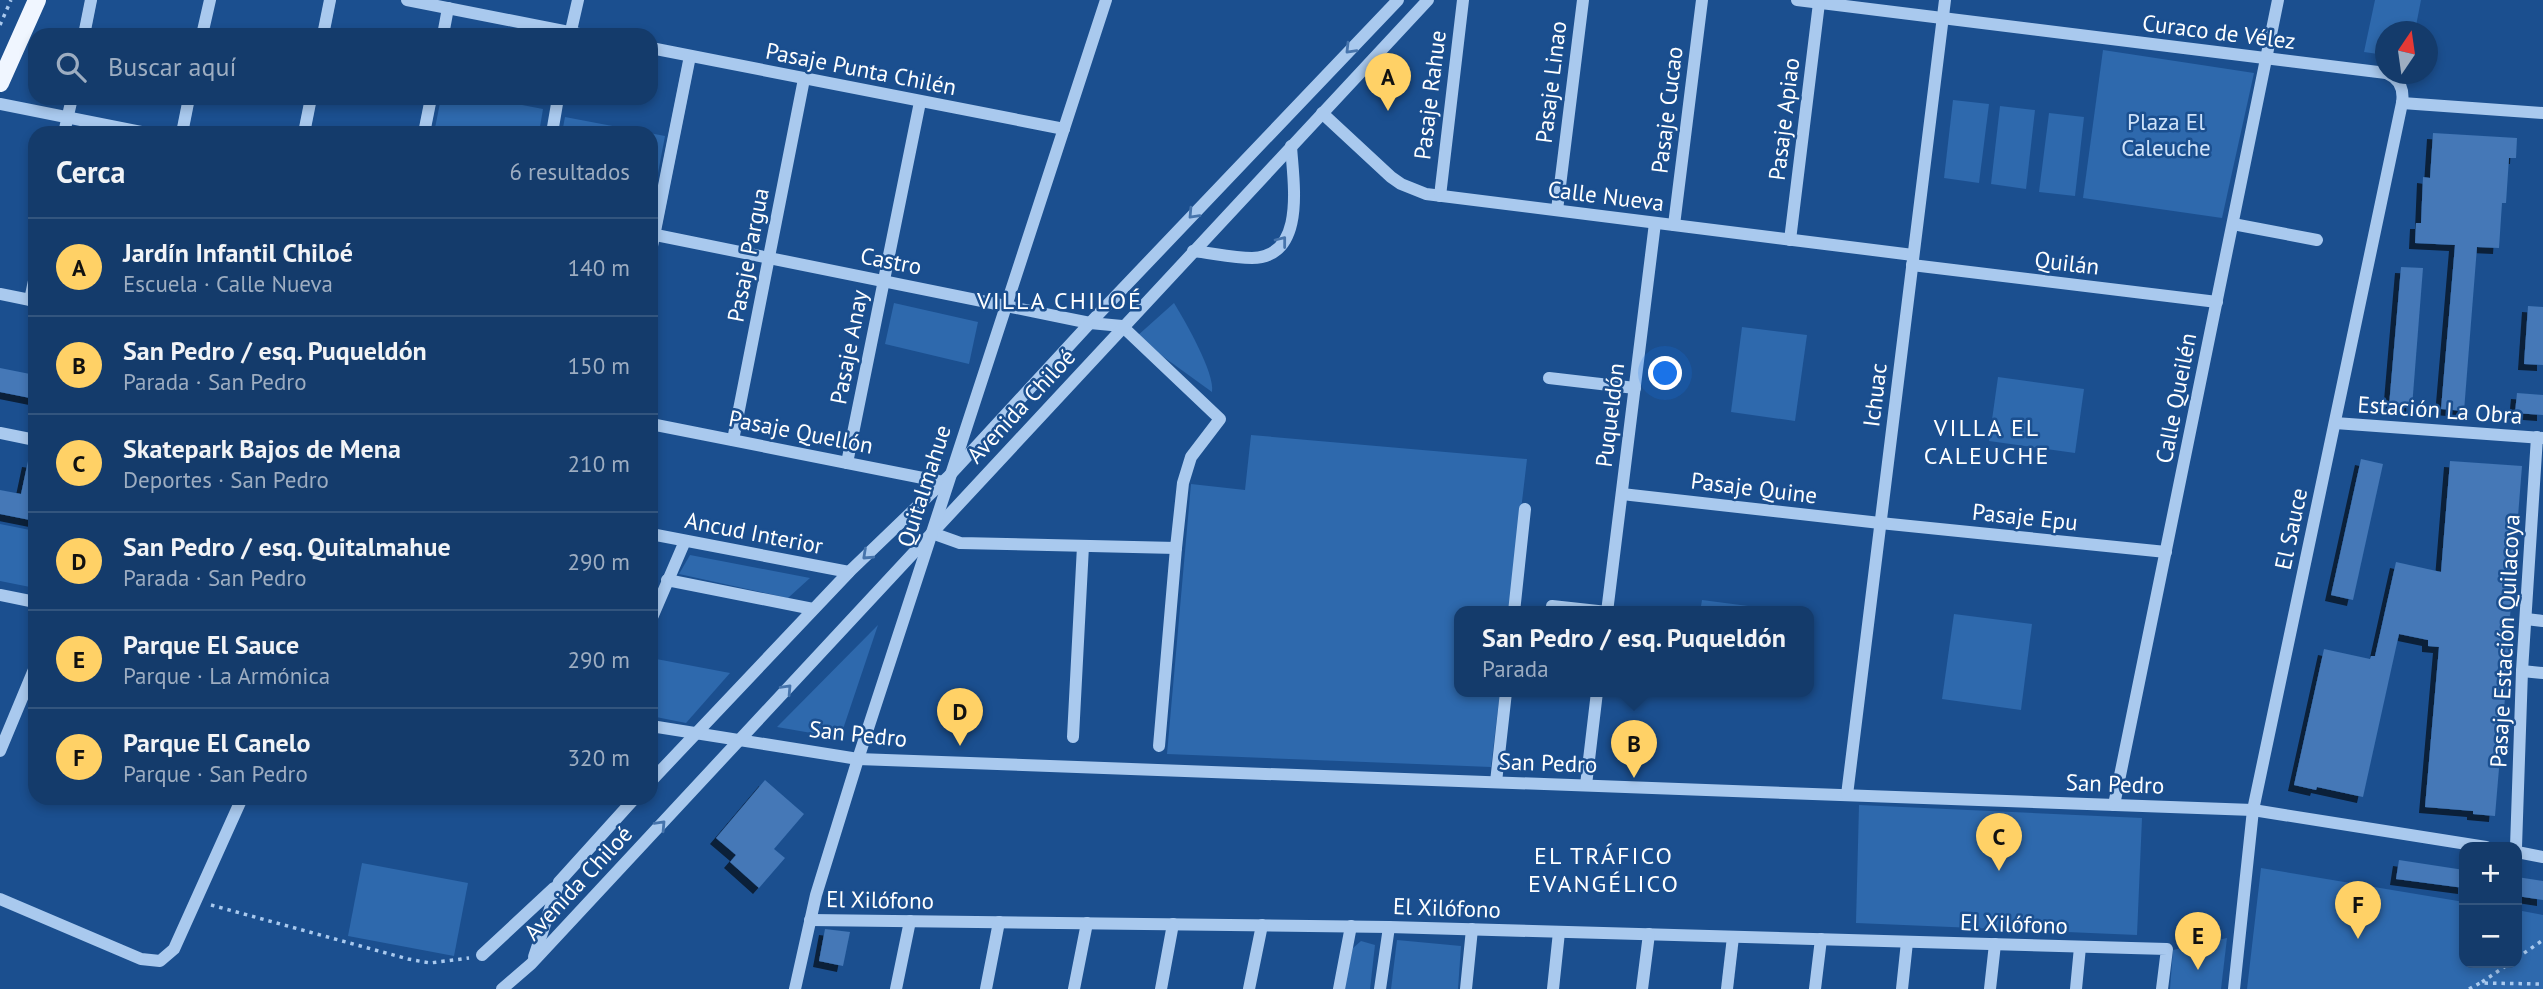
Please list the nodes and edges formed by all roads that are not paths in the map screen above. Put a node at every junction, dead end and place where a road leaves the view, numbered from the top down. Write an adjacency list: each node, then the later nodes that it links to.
1 (37, 0): 30 (main road)
2 (92, 0): 19 (street)
3 (210, 0): 20 (street)
4 (330, 0): 21 (street)
5 (407, 0): 17 (street)
6 (578, 0): 24 (street)
7 (1106, 0): 49 (street, Quitalmahue)
8 (1398, 0): 68 (street, Avenida Chiloé, one-way to 68)
9 (1428, 0): 40 (street, Avenida Chiloé)
10 (1463, 0): 51 (street, Pasaje Rahue)
11 (1583, 0): 53 (street, Pasaje Linao)
12 (1702, 0): 56 (street, Pasaje Cucao)
13 (1797, 0): 16 (street, Curaco de Vélez)
14 (1945, 0): 18 (street, Ichuac)
15 (2278, 0): 27 (street, Calle Queilén)
16 (1819, 3): 18 (street, Curaco de Vélez); 58 (street, Pasaje Apiao)
17 (448, 8): 22 (street); 23 (street)
18 (1942, 19): 27 (street, Curaco de Vélez); 62 (street, Ichuac)
19 (86, 28)
20 (204, 28)
21 (324, 28)
22 (444, 28)
23 (542, 28)
24 (571, 28)
25 (658, 49): 26 (street, Pasaje Punta Chilén)
26 (690, 56): 29 (street, Pasaje Punta Chilén); 52 (street)
27 (2266, 59): 28 (street, Curaco de Vélez); 55 (street, Calle Queilén)
28 (2375, 74)
29 (804, 79): 32 (street, Pasaje Punta Chilén); 61 (street, Pasaje Pargua)
30 (0, 83)
31 (2395, 84): 33 (street, El Sauce)
32 (920, 102): 49 (street, Pasaje Punta Chilén); 63 (street, Pasaje Anay)
33 (2402, 103): 41 (street); 72 (street, El Sauce)
34 (0, 104): 42 (street)
35 (71, 105): 42 (street)
36 (188, 105): 45 (street)
37 (310, 105): 46 (street)
38 (429, 105): 47 (street)
39 (557, 105): 48 (street)
40 (1322, 113): 50 (street, Avenida Chiloé); 51 (street, Calle Nueva)
41 (2543, 113)
42 (68, 117): 43 (street); 44 (street)
43 (66, 126)
44 (112, 126)
45 (184, 126)
46 (305, 126)
47 (425, 126)
48 (553, 126)
49 (1064, 129): 67 (street, Quitalmahue)
50 (1291, 146): 60 (street, Avenida Chiloé); 60 (street, one-way to 50)
51 (1440, 196): 53 (street, Calle Nueva)
52 (658, 211)
53 (1556, 211): 54 (street, Calle Nueva)
54 (1655, 223): 56 (street, Calle Nueva); 71 (street, Puqueldón)
55 (2233, 224): 59 (street); 66 (street, Calle Queilén)
56 (1674, 225): 58 (street, Calle Nueva)
57 (658, 236): 61 (street, Castro)
58 (1790, 240): 62 (street, Calle Nueva)
59 (2317, 240)
60 (1193, 251): 69 (street, Avenida Chiloé)
61 (769, 258): 63 (street, Castro); 77 (street, Pasaje Pargua)
62 (1913, 260): 66 (street, Quilán); 82 (street, Ichuac)
63 (884, 281): 67 (street, Castro); 78 (street, Pasaje Anay)
64 (0, 294): 65 (street)
65 (28, 300)
66 (2217, 302): 88 (street, Calle Queilén)
67 (1006, 306): 68 (street, Castro); 79 (street, Quitalmahue)
68 (1090, 323): 69 (street, Castro); 79 (street, Avenida Chiloé)
69 (1122, 326): 83 (street, Avenida Chiloé); 87 (street)
70 (1549, 378): 71 (street)
71 (1635, 388): 80 (street, Puqueldón)
72 (2335, 423): 75 (street, Estación La Obra); 118 (street, El Sauce)
73 (658, 425): 77 (street, Pasaje Quellón)
74 (0, 433): 76 (street)
75 (2540, 438): 97 (street, Pasaje Estación Quilacoya)
76 (28, 439)
77 (733, 440): 78 (street, Pasaje Quellón)
78 (847, 463): 79 (street, Pasaje Quellón)
79 (946, 479): 83 (street, Quitalmahue); 89 (street, Avenida Chiloé, one-way to 89)
80 (1622, 494): 82 (street, Pasaje Quine); 95 (street, Puqueldón)
81 (1525, 509): 94 (street)
82 (1880, 523): 88 (street, Pasaje Epu); 114 (street, Ichuac)
83 (932, 533): 86 (street); 107 (street, Avenida Chiloé, one-way to 83); 110 (street, Quitalmahue)
84 (658, 535): 85 (street, Ancud Interior)
85 (685, 541): 89 (street, Ancud Interior); 90 (street)
86 (1083, 546): 87 (street); 106 (street)
87 (1176, 548): 108 (street)
88 (2166, 552): 117 (street, Calle Queilén)
89 (849, 572): 96 (street, Avenida Chiloé)
90 (667, 580): 93 (street); 96 (street)
91 (0, 594): 92 (street)
92 (28, 600)
93 (658, 602)
94 (1515, 606)
95 (1608, 606)
96 (813, 609): 105 (street, Avenida Chiloé)
97 (2526, 619): 98 (street); 99 (street, Pasaje Estación Quilacoya)
98 (2543, 621)
99 (2522, 671): 100 (street); 119 (street, Pasaje Estación Quilacoya)
100 (2543, 673)
101 (28, 684): 109 (street)
102 (1505, 697): 112 (street)
103 (1596, 697): 113 (street)
104 (658, 727): 105 (street, San Pedro)
105 (695, 734): 107 (street, San Pedro); 111 (street, Avenida Chiloé)
106 (1073, 737)
107 (740, 740): 110 (street, San Pedro); 142 (street, Avenida Chiloé, one-way to 107)
108 (1159, 746)
109 (0, 751)
110 (858, 759): 112 (street, San Pedro); 125 (street, Quitalmahue)
111 (658, 774)
112 (1496, 782): 113 (street, San Pedro)
113 (1586, 785): 114 (street, San Pedro)
114 (1847, 795): 117 (street, San Pedro)
115 (239, 805): 124 (street)
116 (629, 805): 123 (street, Avenida Chiloé)
117 (2114, 805): 118 (street, San Pedro)
118 (2253, 810): 120 (street, San Pedro); 161 (street, El Sauce)
119 (2516, 842)
120 (2459, 843)
121 (2522, 853): 122 (street)
122 (2543, 857)
123 (559, 883): 141 (street); 142 (street, Avenida Chiloé)
124 (0, 899)
125 (810, 920): 126 (street, El Xilófono); 144 (street, Quitalmahue)
126 (910, 921): 127 (street, El Xilófono); 145 (street)
127 (999, 922): 128 (street, El Xilófono); 146 (street)
128 (1087, 923): 129 (street, El Xilófono); 147 (street)
129 (1173, 924): 130 (street, El Xilófono); 148 (street)
130 (1262, 925): 131 (street, El Xilófono); 149 (street)
131 (1351, 926): 132 (street, El Xilófono); 150 (street)
132 (1389, 927): 133 (street, El Xilófono); 151 (street)
133 (1472, 929): 134 (street, El Xilófono); 152 (street)
134 (1559, 932): 135 (street, El Xilófono); 153 (street)
135 (1649, 934): 136 (street, El Xilófono); 154 (street)
136 (1733, 937): 137 (street, El Xilófono); 155 (street)
137 (1821, 939): 138 (street, El Xilófono); 156 (street)
138 (1907, 942): 139 (street, El Xilófono); 157 (street)
139 (1995, 944): 140 (street, El Xilófono); 158 (street)
140 (2080, 947): 159 (street); 160 (street, El Xilófono)
141 (482, 955)
142 (531, 964): 143 (street, Avenida Chiloé)
143 (502, 989)
144 (795, 989)
145 (896, 989)
146 (986, 989)
147 (1074, 989)
148 (1161, 989)
149 (1249, 989)
150 (1339, 989)
151 (1380, 989)
152 (1466, 989)
153 (1553, 989)
154 (1642, 989)
155 (1727, 989)
156 (1815, 989)
157 (1902, 989)
158 (1990, 989)
159 (2076, 989)
160 (2162, 989)
161 (2234, 989)

